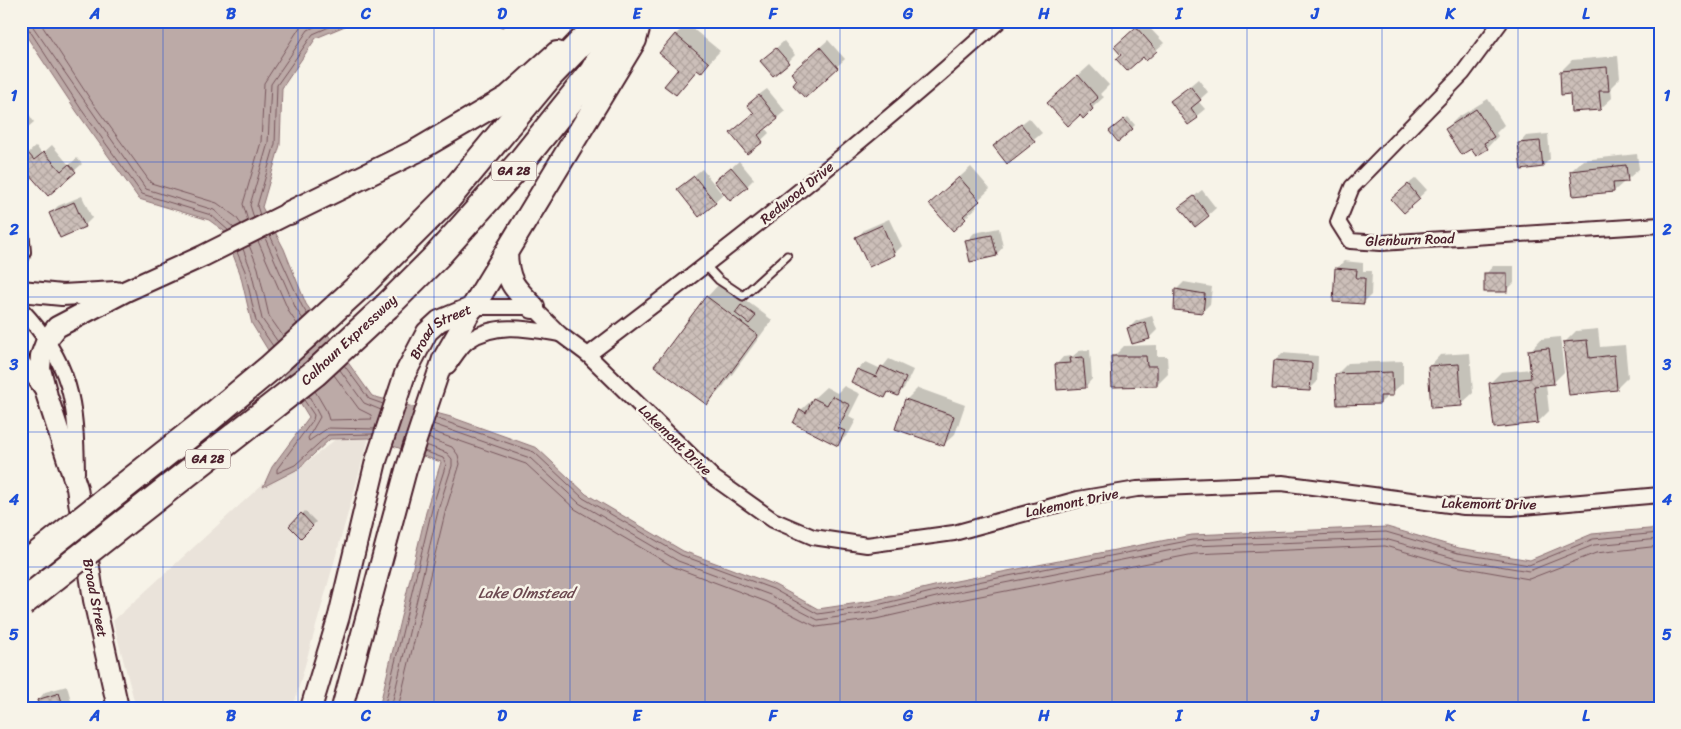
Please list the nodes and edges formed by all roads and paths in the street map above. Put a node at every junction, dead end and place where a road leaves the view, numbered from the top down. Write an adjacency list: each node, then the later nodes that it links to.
1 (594, 21): 7 (main road)
2 (602, 21): 27 (highway, GA 28, bridge)
3 (622, 21): 28 (highway, Calhoun Expressway / GA 28, bridge)
4 (640, 21): 10 (main road)
5 (999, 21): 13 (street, Redwood Drive)
6 (1501, 22): 8 (street, Glenburn Road)
7 (290, 213): 15 (main road)
8 (1660, 225)
9 (21, 230): 12 (street)
10 (506, 253): 16 (main road); 17 (main road)
11 (787, 256): 13 (lane)
12 (21, 258)
13 (706, 266): 21 (street, Redwood Drive)
14 (21, 290): 15 (main road)
15 (126, 291): 20 (main road)
16 (533, 306): 17 (street); 19 (street, Lakemont Drive)
17 (473, 307): 23 (main road, Broad Street); 30 (main road, Broad Street)
18 (21, 309): 20 (street, Broad Street)
19 (560, 334): 21 (street, Lakemont Drive); 23 (street, Lakemont Drive)
20 (46, 340): 24 (main road, Broad Street); 25 (street, Broad Street)
21 (588, 355): 26 (street, Lakemont Drive)
22 (21, 360): 24 (street)
23 (434, 385): 31 (main road, Broad Street)
24 (47, 396): 25 (main road, Broad Street)
25 (76, 488): 29 (main road, Broad Street)
26 (1660, 495)
27 (21, 568)
28 (22, 603)
29 (118, 708)
30 (311, 708)
31 (342, 708)

